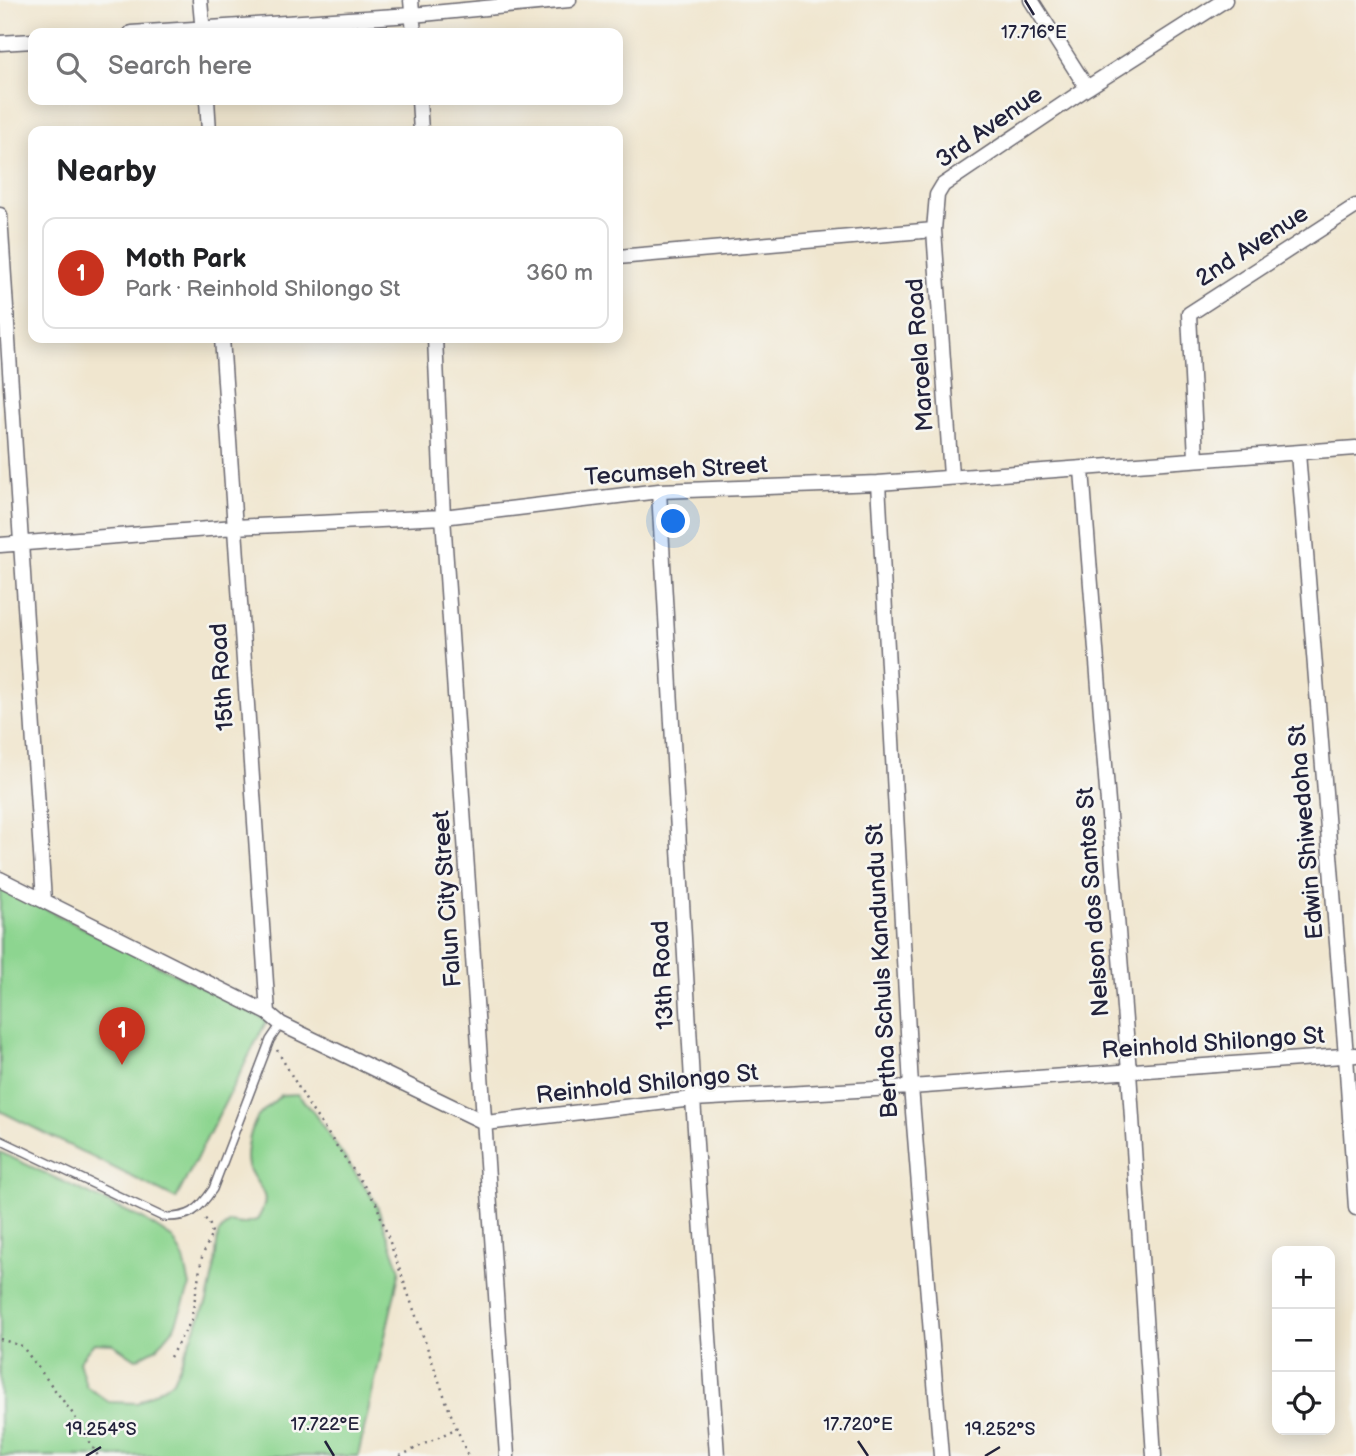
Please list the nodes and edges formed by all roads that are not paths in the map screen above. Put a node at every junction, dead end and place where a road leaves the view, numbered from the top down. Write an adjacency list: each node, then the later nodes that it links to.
1 (200, 0): 6 (street)
2 (569, 0): 5 (street)
3 (1031, 0): 11 (street)
4 (1225, 0): 11 (street, 3rd Avenue)
5 (412, 7): 7 (street); 8 (street)
6 (202, 28)
7 (228, 28)
8 (414, 28)
9 (28, 41): 10 (street)
10 (0, 43)
11 (1087, 88): 18 (street, 3rd Avenue)
12 (207, 105): 14 (street)
13 (419, 105): 15 (street)
14 (209, 126)
15 (421, 126)
16 (1356, 206): 24 (street, 2nd Avenue)
17 (0, 215): 31 (street)
18 (934, 230): 19 (street); 26 (street, Maroela Road)
19 (623, 257)
20 (222, 343): 30 (street, 15th Road)
21 (435, 343): 29 (street, Falun City Street)
22 (1356, 448): 23 (street, Tecumseh Street)
23 (1298, 453): 24 (street, Tecumseh Street); 37 (street, Edwin Shiwedoha St)
24 (1196, 458): 25 (street, Tecumseh Street)
25 (1083, 470): 26 (street, Tecumseh Street); 38 (street, Nelson dos Santos St)
26 (951, 476): 27 (street, Tecumseh Street)
27 (877, 483): 28 (street, Tecumseh Street); 39 (street, Bertha Schuls Kandundu St)
28 (659, 491): 29 (street, Tecumseh Street); 40 (street, 13th Road)
29 (443, 516): 30 (street, Tecumseh Street); 41 (street, Falun City Street)
30 (235, 527): 31 (street, Tecumseh Street); 35 (street, 15th Road)
31 (21, 544): 32 (street, Tecumseh Street); 34 (street)
32 (0, 545)
33 (0, 879): 34 (street)
34 (44, 901): 35 (street)
35 (268, 1013): 36 (street)
36 (281, 1024): 41 (street); 42 (lane)
37 (1351, 1056): 38 (street, Reinhold Shilongo St); 43 (street, Edwin Shiwedoha St)
38 (1129, 1072): 39 (street, Reinhold Shilongo St); 47 (street, Nelson dos Santos St)
39 (911, 1087): 40 (street, Reinhold Shilongo St); 46 (street, Bertha Schuls Kandundu St)
40 (693, 1099): 41 (street, Reinhold Shilongo St); 45 (street, 13th Road)
41 (486, 1123): 44 (street, Falun City Street)
42 (0, 1140)
43 (1356, 1208)
44 (507, 1456)
45 (717, 1456)
46 (941, 1456)
47 (1154, 1456)

